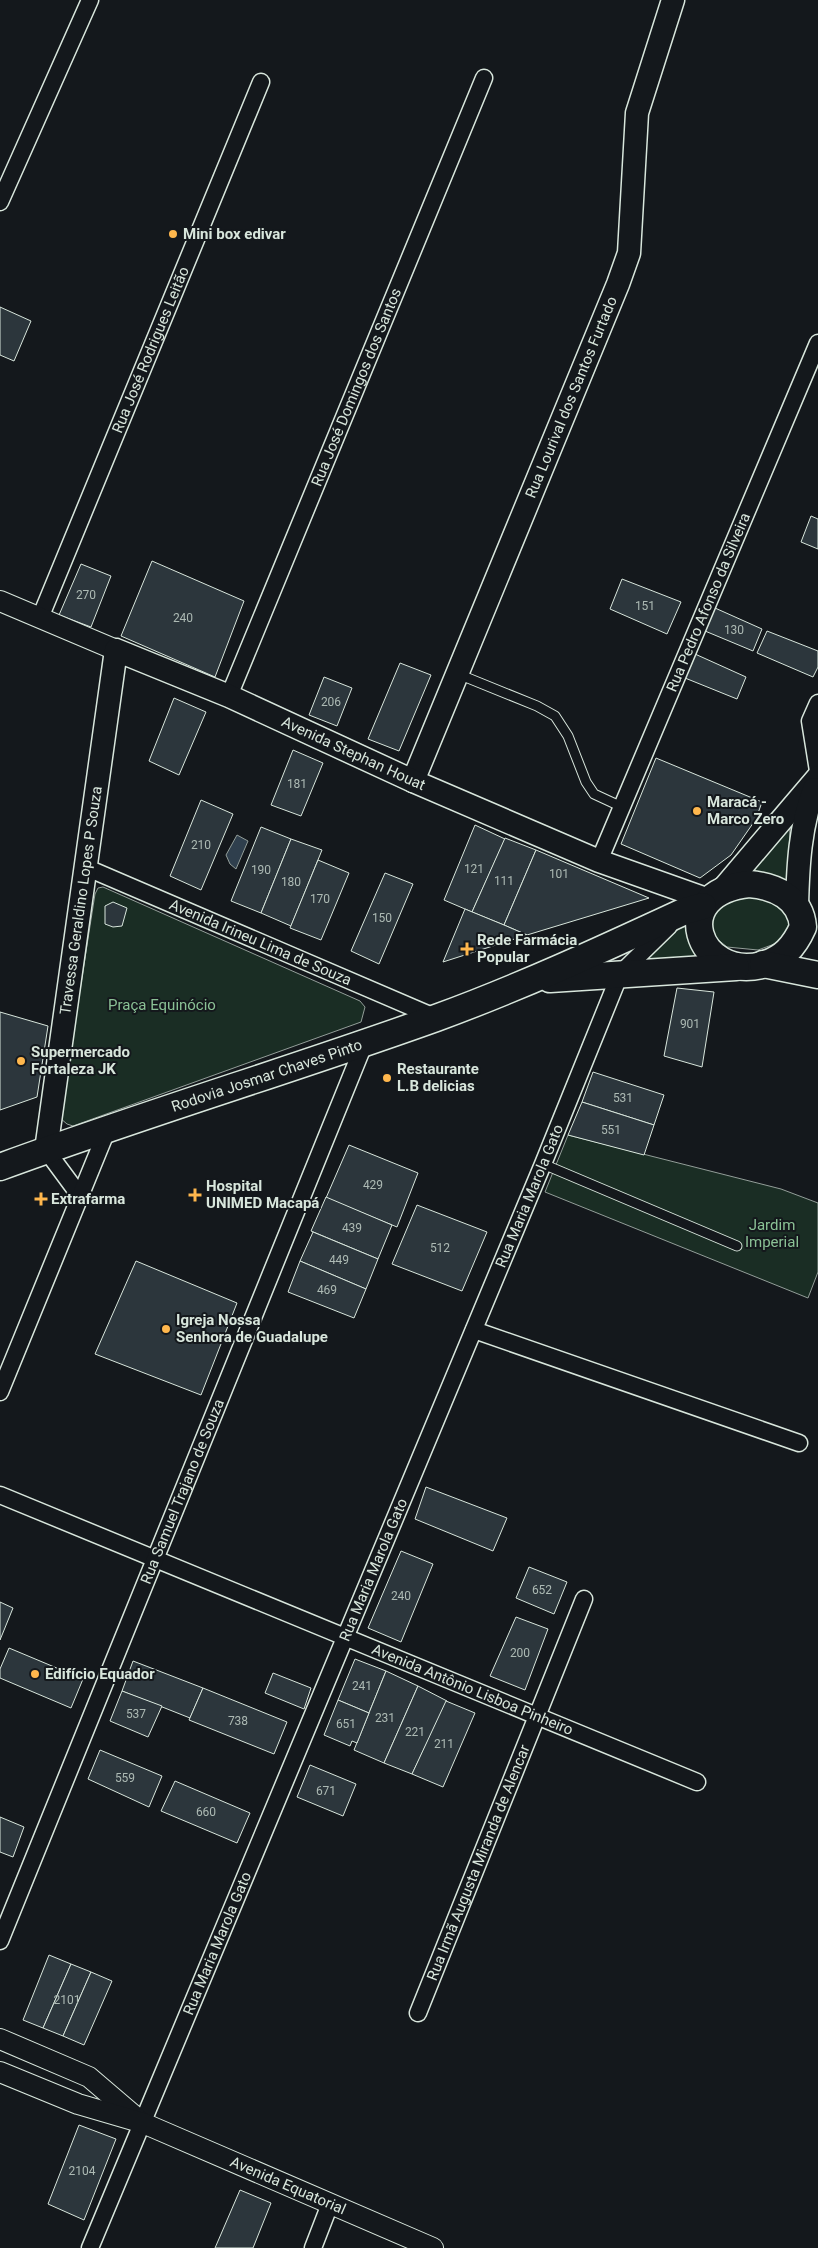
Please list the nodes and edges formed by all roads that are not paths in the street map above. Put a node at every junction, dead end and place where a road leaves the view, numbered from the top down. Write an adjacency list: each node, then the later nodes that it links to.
1 (90, 0): 5 (street)
2 (673, 0): 10 (main road, Rua Lourival dos Santos Furtado)
3 (484, 78): 11 (street, Rua José Domingos dos Santos)
4 (260, 82): 8 (street, Rua José Rodrigues Leitão)
5 (0, 202)
6 (818, 343): 16 (street, Rua Pedro Afonso da Silveira)
7 (0, 601): 8 (street, Avenida Stephan Houat)
8 (40, 618): 9 (street, Avenida Stephan Houat)
9 (116, 650): 11 (main road, Avenida Stephan Houat); 18 (main road, Travessa Geraldino Lopes P Souza)
10 (458, 674): 15 (main road, Rua Lourival dos Santos Furtado); 16 (lane)
11 (229, 696): 15 (main road, Avenida Stephan Houat)
12 (818, 703): 13 (street)
13 (818, 771)
14 (818, 778): 19 (main road); 20 (main road)
15 (413, 780): 17 (main road, Avenida Stephan Houat)
16 (622, 807): 17 (street, Rua Pedro Afonso da Silveira)
17 (600, 861): 19 (main road, Avenida Stephan Houat)
18 (85, 867): 27 (street, Avenida Irineu Lima de Souza); 30 (main road, Travessa Geraldino Lopes P Souza)
19 (705, 902): 20 (main road); 23 (main road); 24 (street, Rua Maria Marola Gato); 26 (main road, Rodovia Josmar Chaves Pinto)
20 (799, 909): 21 (main road); 22 (main road)
21 (818, 930)
22 (764, 964): 23 (main road); 25 (main road)
23 (736, 967): 24 (main road, Rodovia Josmar Chaves Pinto)
24 (620, 974): 26 (main road, Rodovia Josmar Chaves Pinto); 31 (street, Rua Maria Marola Gato)
25 (818, 974)
26 (532, 980): 27 (main road, Rodovia Josmar Chaves Pinto)
27 (436, 1018): 28 (main road, Rodovia Josmar Chaves Pinto)
28 (365, 1042): 29 (main road, Rodovia Josmar Chaves Pinto); 39 (street, Rua Samuel Trajano de Souza)
29 (108, 1128): 30 (main road, Rodovia Josmar Chaves Pinto); 33 (street)
30 (46, 1150): 32 (main road, Rodovia Josmar Chaves Pinto); 33 (street)
31 (543, 1164): 34 (lane); 35 (street, Rua Maria Marola Gato)
32 (0, 1167)
33 (80, 1196): 36 (street)
34 (737, 1246)
35 (474, 1330): 37 (street); 41 (street, Rua Maria Marola Gato)
36 (0, 1392)
37 (799, 1442)
38 (0, 1495): 39 (street, Avenida Antônio Lisboa Pinheiro)
39 (155, 1559): 41 (street, Avenida Antônio Lisboa Pinheiro); 44 (street, Rua Samuel Trajano de Souza)
40 (584, 1599): 42 (street, Rua Irmã Augusta Miranda de Alencar)
41 (345, 1637): 42 (street, Avenida Antônio Lisboa Pinheiro); 48 (street, Rua Maria Marola Gato)
42 (537, 1716): 43 (street, Avenida Antônio Lisboa Pinheiro); 45 (street, Rua Irmã Augusta Miranda de Alencar)
43 (697, 1782)
44 (0, 1941)
45 (418, 2013)
46 (0, 2039): 48 (street, Avenida Equatorial)
47 (0, 2072): 48 (street, Avenida Equatorial)
48 (143, 2123): 49 (street, Avenida Equatorial); 50 (street, Rua Maria Marola Gato)
49 (330, 2204): 51 (street); 52 (street, Avenida Equatorial)
50 (90, 2248)
51 (313, 2248)
52 (433, 2248)

